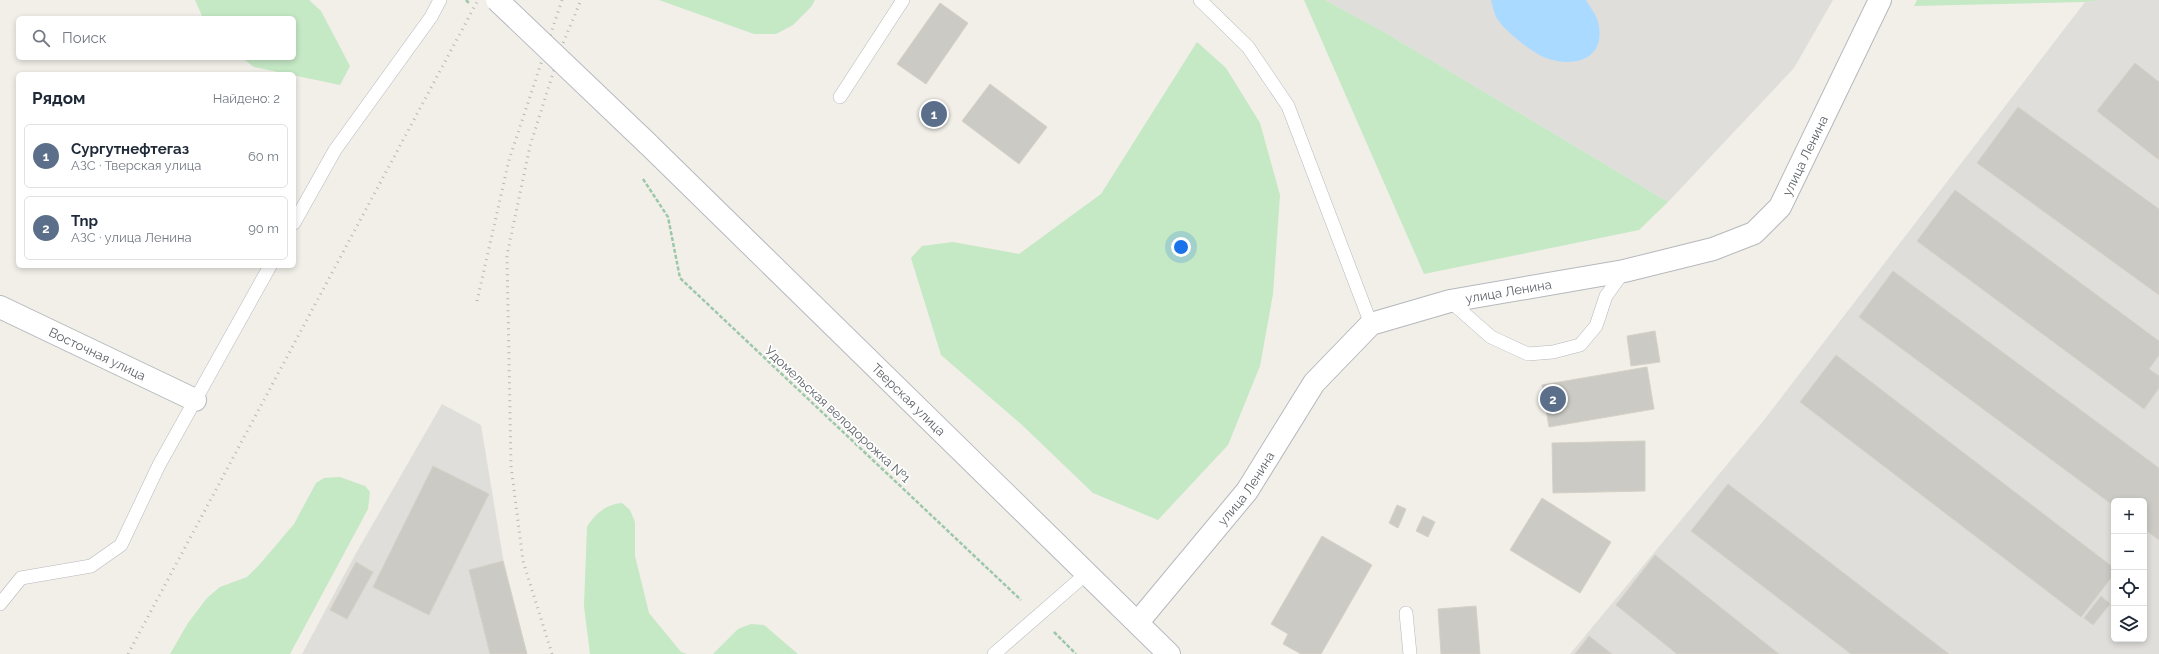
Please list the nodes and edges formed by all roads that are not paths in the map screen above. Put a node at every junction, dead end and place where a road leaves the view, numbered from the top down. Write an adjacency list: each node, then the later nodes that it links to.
1 (440, 0): 7 (lane)
2 (497, 0): 14 (street, Тверская улица, bridge)
3 (903, 0): 6 (lane)
4 (1200, 0): 12 (lane)
5 (1880, 0): 9 (street, улица Ленина)
6 (840, 97)
7 (296, 219)
8 (269, 268): 13 (lane)
9 (1624, 271): 10 (street, улица Ленина); 10 (lane)
10 (1450, 301): 12 (street, улица Ленина)
11 (0, 307): 13 (street, Восточная улица)
12 (1371, 324): 17 (street, улица Ленина)
13 (195, 400): 15 (lane)
14 (1086, 574): 17 (street, Тверская улица); 18 (lane)
15 (0, 604)
16 (1406, 614): 20 (lane)
17 (1138, 622): 19 (street, Тверская улица)
18 (994, 654)
19 (1170, 654)
20 (1410, 654)

